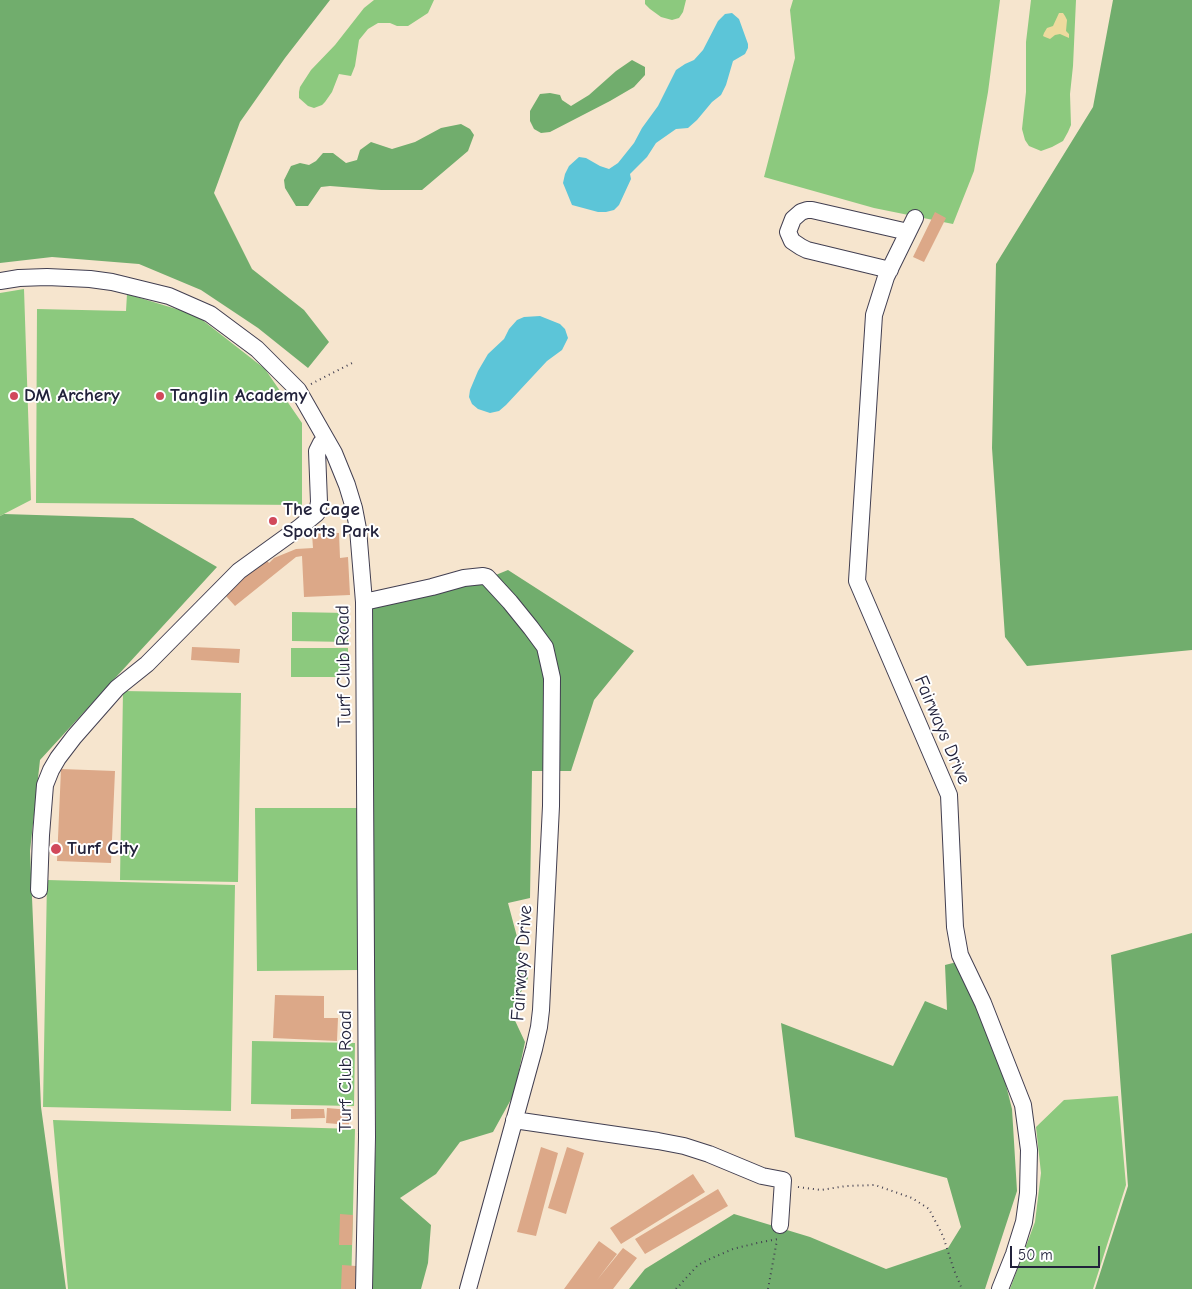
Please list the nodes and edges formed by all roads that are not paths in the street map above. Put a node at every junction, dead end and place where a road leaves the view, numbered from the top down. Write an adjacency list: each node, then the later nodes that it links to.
1 (890, 270): 1 (street, Fairways Drive); 10 (street, Fairways Drive)
2 (0, 281): 3 (street, Turf Club Road)
3 (326, 440): 4 (street, Turf Club Road); 5 (street)
4 (364, 602): 6 (street, Fairways Drive); 8 (street, Turf Club Road)
5 (39, 890)
6 (514, 1120): 7 (street); 9 (street, Fairways Drive)
7 (779, 1232)
8 (364, 1289)
9 (468, 1289)
10 (1000, 1289)

